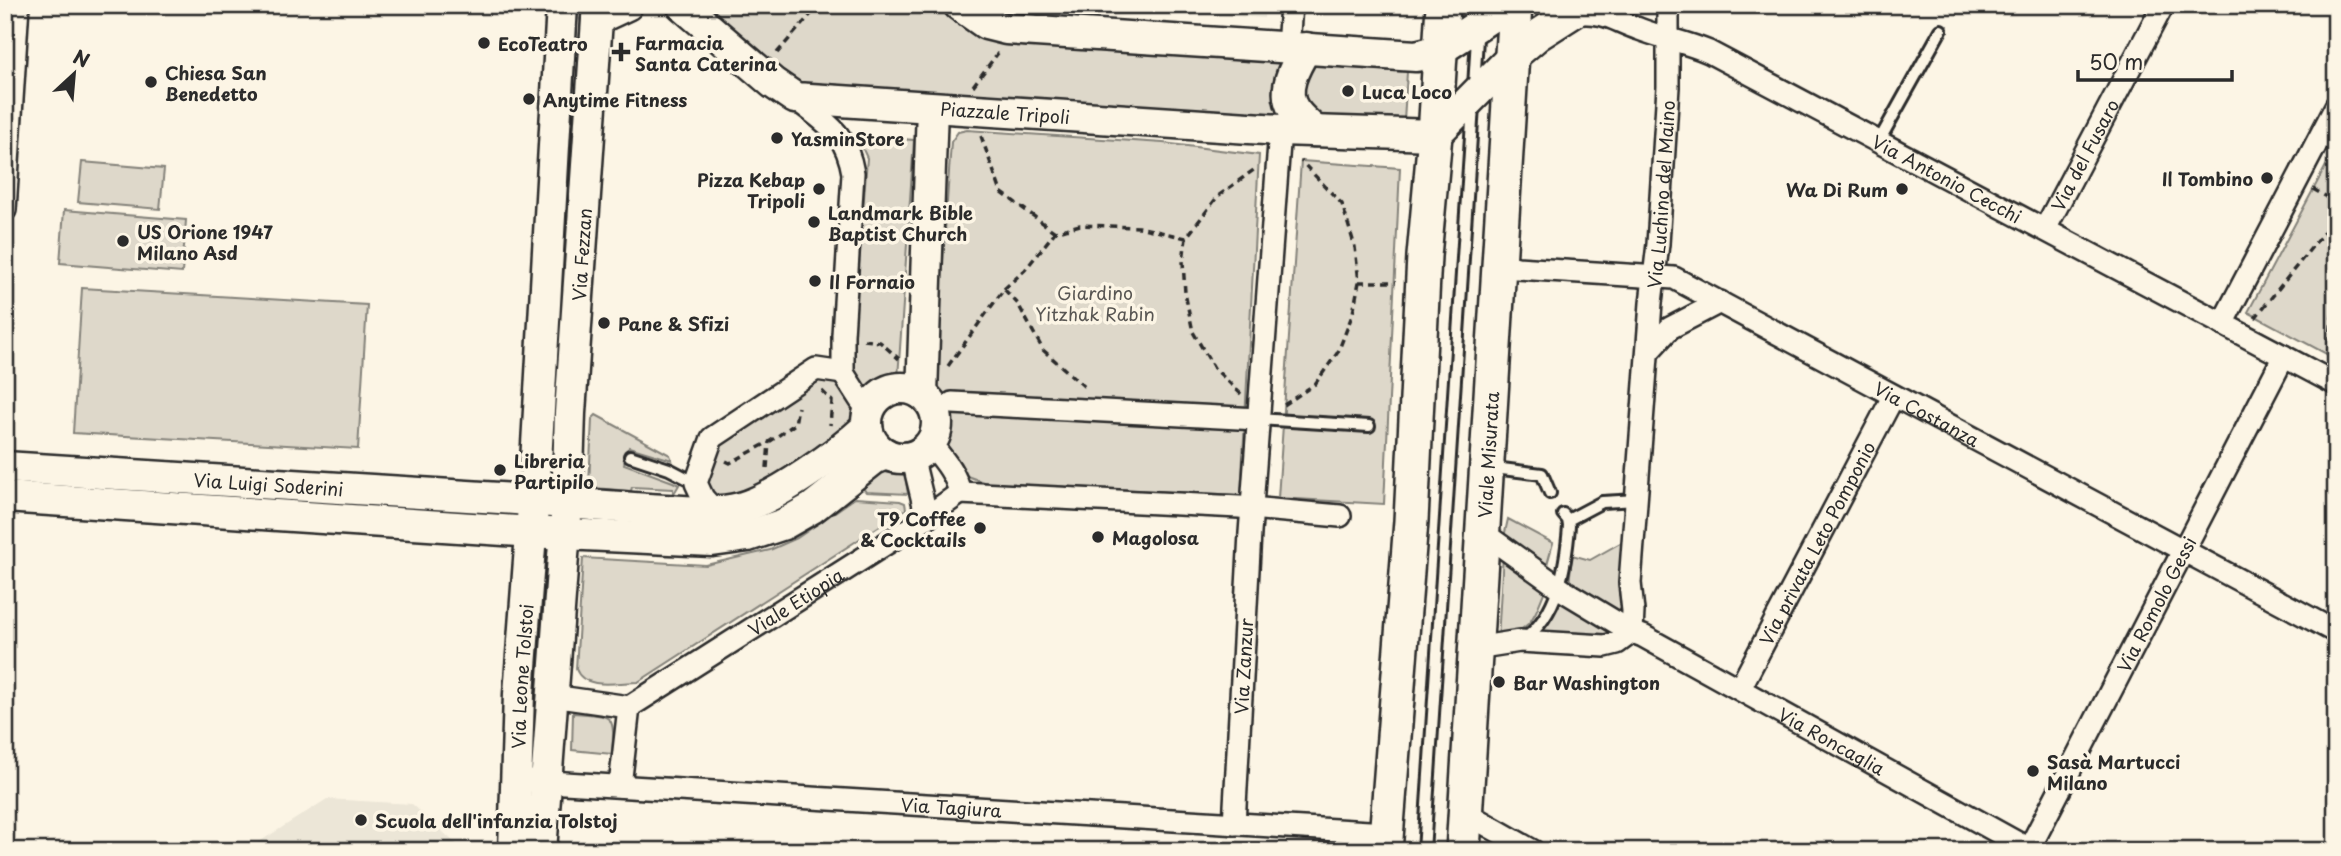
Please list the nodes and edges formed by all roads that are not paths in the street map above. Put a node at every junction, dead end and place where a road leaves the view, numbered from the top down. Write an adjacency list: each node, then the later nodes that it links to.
1 (18, 5): 28 (street)
2 (562, 5): 52 (street, Via Fezzan)
3 (627, 5): 13 (street)
4 (682, 5): 21 (street)
5 (1291, 5): 17 (street)
6 (1443, 5): 18 (main road)
7 (1509, 5): 14 (street)
8 (1515, 5): 19 (main road)
9 (1668, 5): 16 (street)
10 (2163, 5): 29 (street, Via del Fusaro)
11 (1580, 9): 16 (street, Via Antonio Cecchi); 19 (street)
12 (964, 10): 17 (street)
13 (597, 12): 54 (street, Via Fezzan)
14 (1479, 15): 18 (street); 20 (lane)
15 (1941, 30): 27 (lane)
16 (1668, 38): 27 (street, Via Antonio Cecchi); 31 (street, Via Luchino del Maino)
17 (1297, 48): 18 (street); 25 (street)
18 (1440, 50): 26 (main road)
19 (1512, 57): 20 (street); 30 (main road, Viale Misurata)
20 (1474, 96): 26 (street); 80 (lane, Viale Misurata)
21 (795, 98): 23 (street); 36 (street)
22 (2336, 106): 33 (street)
23 (932, 108): 24 (street, Piazzale Tripoli); 38 (street, Piazzale Tripoli)
24 (1280, 130): 25 (street, Piazzale Tripoli); 42 (street)
25 (1315, 131): 26 (street, Piazzale Tripoli)
26 (1435, 135): 76 (main road)
27 (1879, 141): 29 (street, Via Antonio Cecchi)
28 (5, 210)
29 (2045, 229): 33 (street, Via Antonio Cecchi)
30 (1498, 263): 31 (street, Via Costanza); 44 (main road, Viale Misurata)
31 (1653, 277): 32 (street, Via Costanza); 34 (street, Via Luchino del Maino)
32 (1720, 302): 34 (street); 39 (street, Via Costanza)
33 (2222, 324): 35 (street, Via Antonio Cecchi)
34 (1648, 352): 53 (street, Via Luchino del Maino)
35 (2284, 356): 37 (street, Via Antonio Cecchi); 62 (street, Via Romolo Gessi)
36 (843, 373): 41 (street, Piazzale Tripoli); 48 (street)
37 (2336, 384)
38 (922, 394): 41 (street); 45 (street, Piazzale Tripoli)
39 (1893, 397): 62 (street, Via Costanza); 68 (street, Via privata Leto Pomponio)
40 (953, 403): 42 (street)
41 (869, 417): 45 (street, Piazzale Tripoli); 56 (street)
42 (1258, 419): 43 (lane); 55 (street)
43 (1369, 426)
44 (1487, 446): 50 (lane); 60 (main road, Viale Misurata)
45 (910, 451): 49 (street, Piazzale Tripoli); 58 (street, Piazzale Tripoli); 61 (street)
46 (630, 456): 48 (lane)
47 (5, 467): 52 (street, Via Luigi Soderini)
48 (696, 483): 56 (street)
49 (960, 493): 55 (street); 58 (street, Viale Etiopia)
50 (1550, 493)
51 (5, 497): 59 (street, Via Luigi Soderini)
52 (533, 500): 54 (street); 59 (street, Via Leone Tolstoi)
53 (1637, 500): 63 (lane); 64 (street, Via Luchino del Maino)
54 (567, 503): 56 (street); 61 (street, Via Leone Tolstoi)
55 (1252, 508): 57 (street); 75 (street, Via Zanzur)
56 (716, 512)
57 (1340, 516)
58 (927, 518): 71 (street, Viale Etiopia)
59 (531, 530): 61 (street); 69 (street, Via Leone Tolstoi)
60 (1482, 532): 63 (street, Via Roncaglia); 67 (main road, Viale Misurata)
61 (564, 534): 70 (street, Via Leone Tolstoi)
62 (2184, 550): 65 (street, Via Costanza); 77 (street, Via Romolo Gessi)
63 (1558, 587): 64 (street, Via Roncaglia); 66 (lane)
64 (1632, 632): 66 (street); 68 (street, Via Roncaglia)
65 (2336, 632)
66 (1520, 641): 67 (street)
67 (1475, 648): 74 (main road, Viale Misurata)
68 (1740, 688): 77 (street, Via Roncaglia)
69 (519, 694): 70 (street); 72 (street, Via Leone Tolstoi)
70 (552, 696): 71 (street); 72 (street, Via Leone Tolstoi)
71 (629, 707): 73 (street)
72 (531, 781): 73 (street, Via Tagiura); 78 (street, Via Leone Tolstoi); 79 (street, Via Leone Tolstoi)
73 (620, 786): 75 (street, Via Tagiura)
74 (1466, 813): 81 (main road, Viale Misurata); 82 (street)
75 (1234, 824): 76 (street, Via Tagiura)
76 (1386, 842)
77 (2030, 850)
78 (514, 851)
79 (541, 851)
80 (1424, 851)
81 (1463, 851)
82 (1533, 851)

